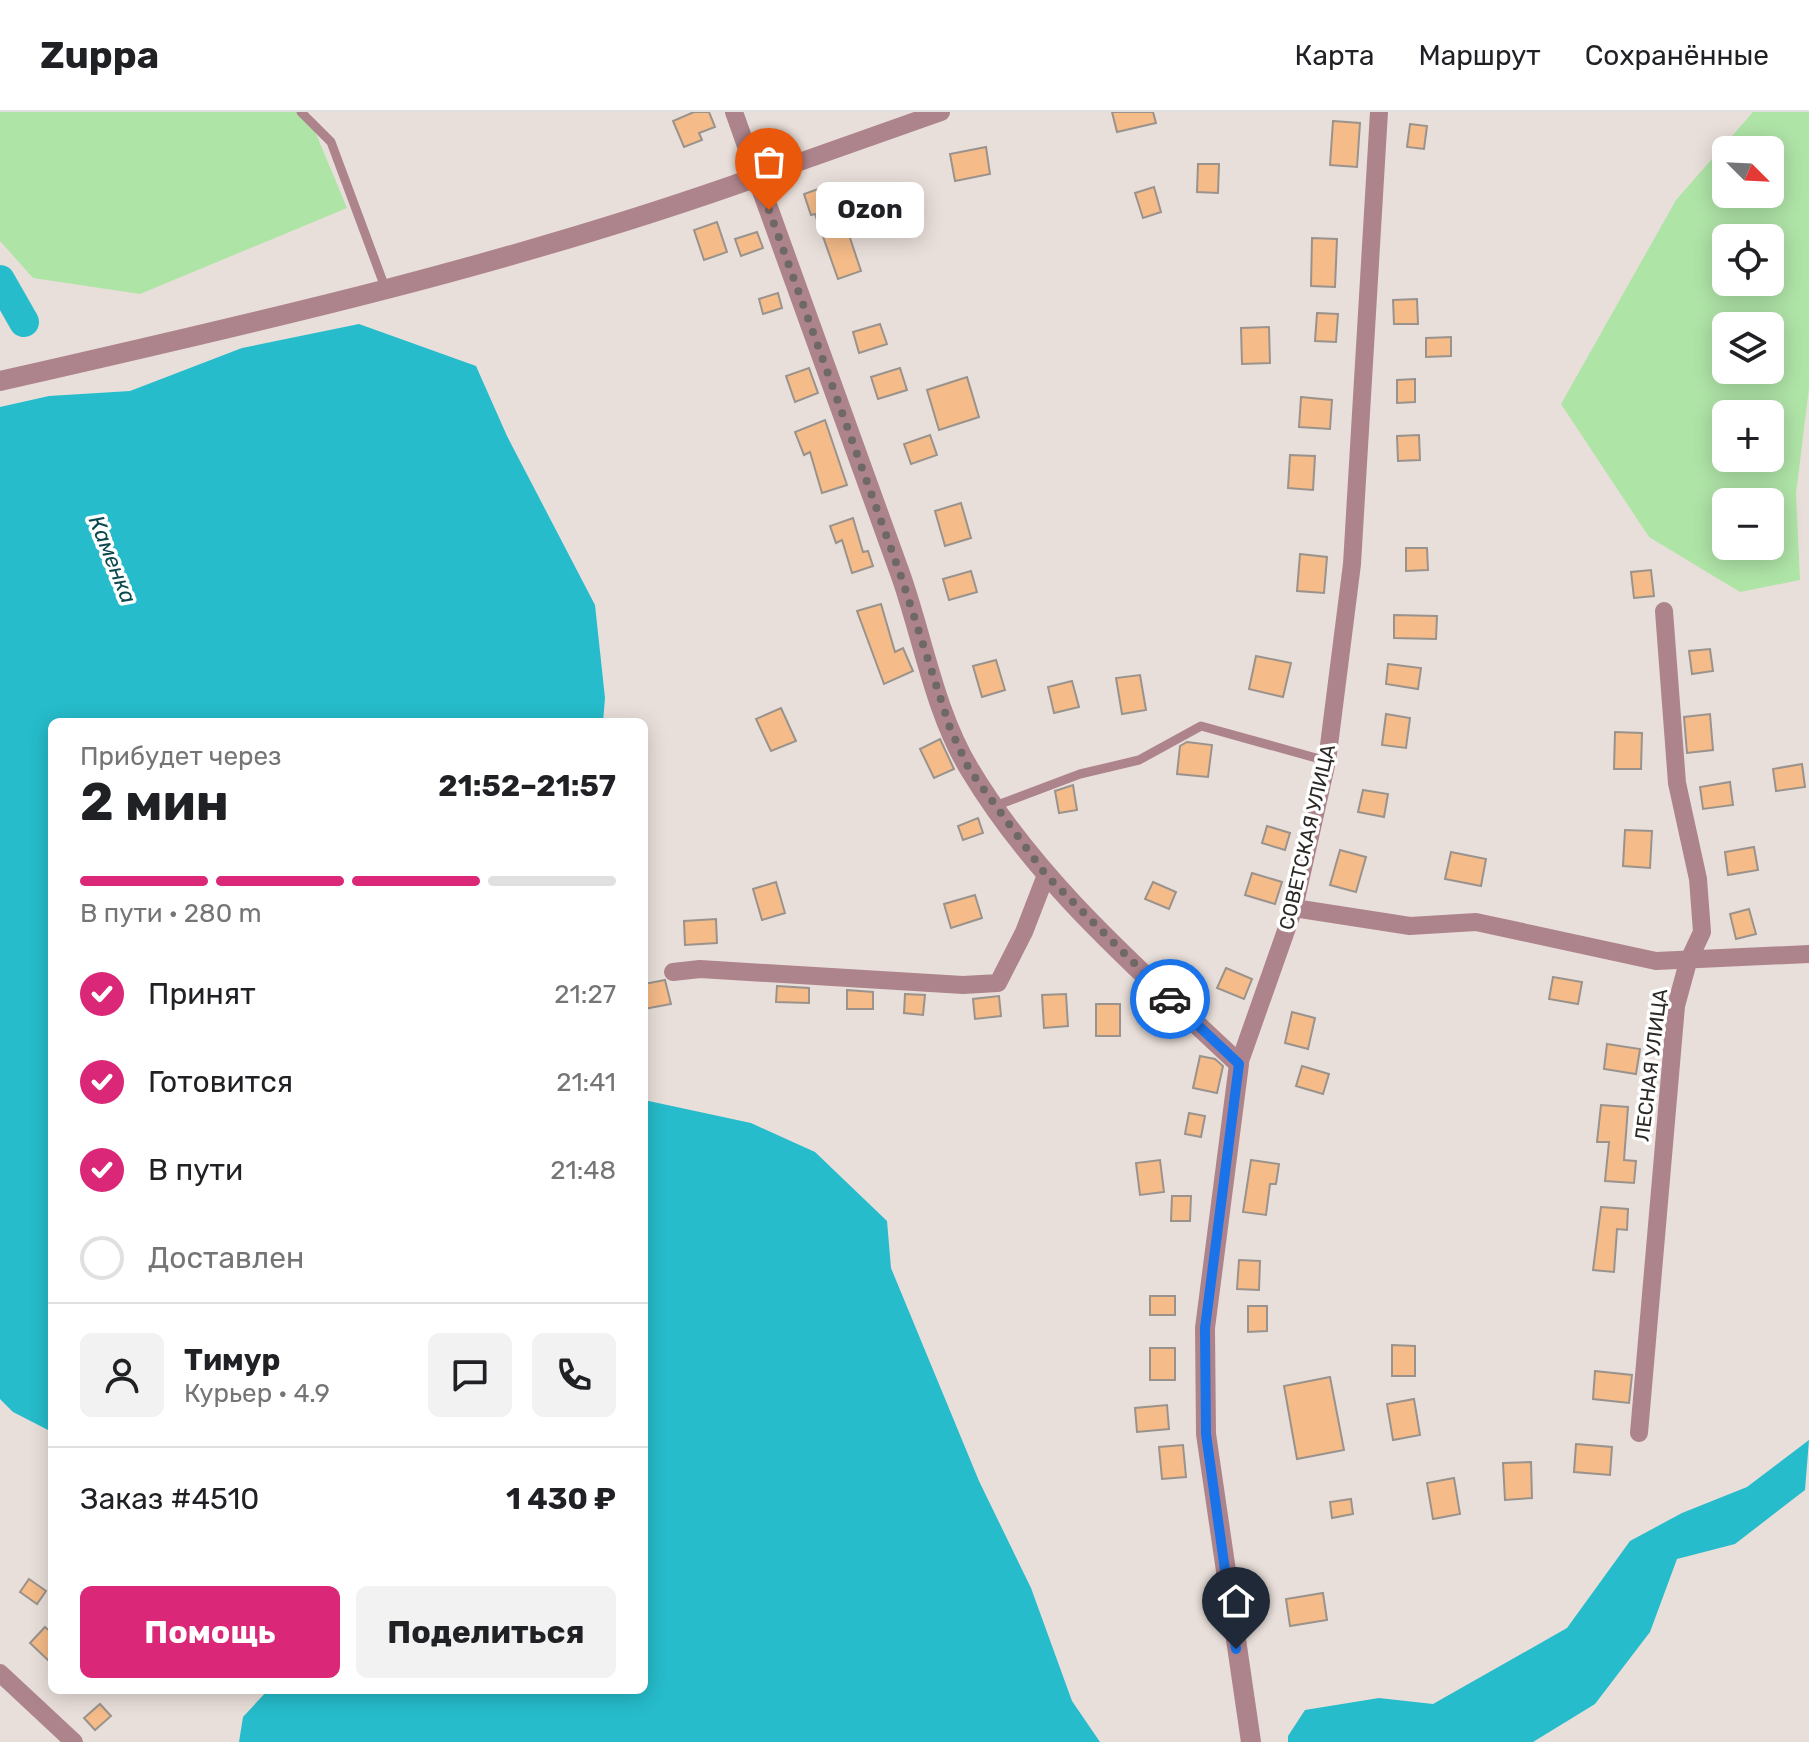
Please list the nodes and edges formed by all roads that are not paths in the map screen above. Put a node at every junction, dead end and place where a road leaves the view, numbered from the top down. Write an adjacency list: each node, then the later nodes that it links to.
1 (301, 112): 6 (lane)
2 (734, 112): 5 (street)
3 (941, 112): 5 (street)
4 (1379, 112): 9 (street, СОВЕТСКАЯ УЛИЦА)
5 (757, 177): 6 (street); 10 (street)
6 (386, 290): 7 (street)
7 (0, 381)
8 (1664, 611): 14 (street, ЛЕСНАЯ УЛИЦА)
9 (1327, 761): 10 (lane); 12 (street, СОВЕТСКАЯ УЛИЦА)
10 (995, 806): 11 (street)
11 (1046, 875): 15 (street); 16 (street)
12 (1294, 908): 14 (street); 16 (street, СОВЕТСКАЯ УЛИЦА)
13 (1809, 954): 14 (street)
14 (1688, 962): 17 (street, ЛЕСНАЯ УЛИЦА)
15 (673, 972)
16 (1239, 1064): 20 (street, СОВЕТСКАЯ УЛИЦА)
17 (1639, 1433)
18 (0, 1673): 19 (street)
19 (74, 1742)
20 (1251, 1742)

